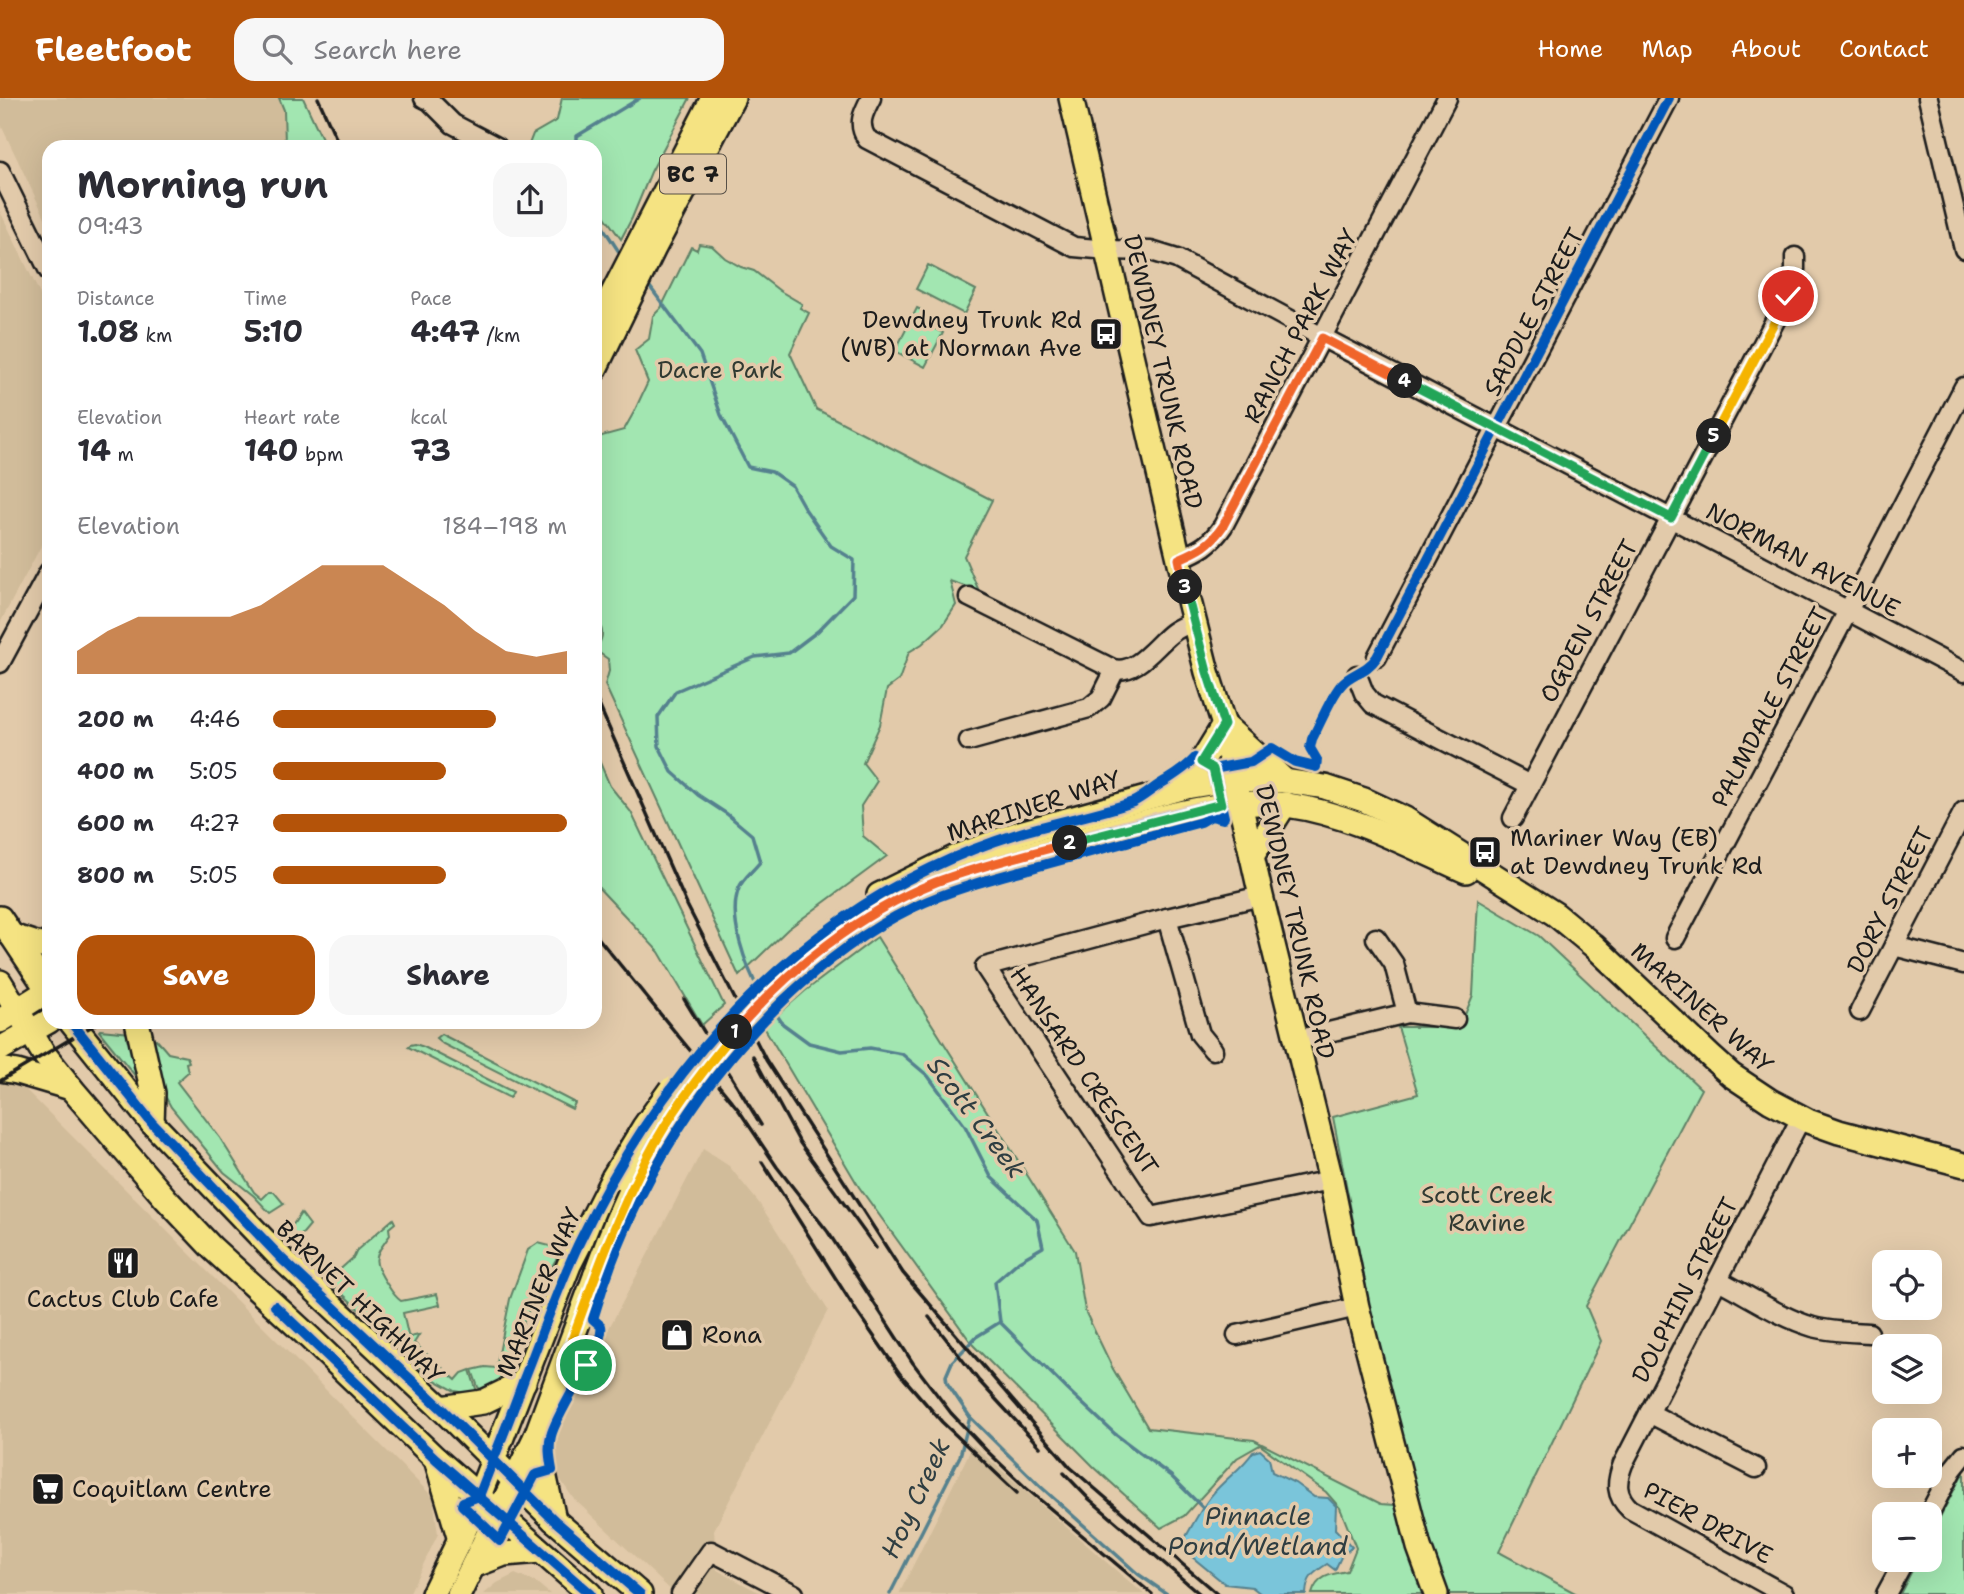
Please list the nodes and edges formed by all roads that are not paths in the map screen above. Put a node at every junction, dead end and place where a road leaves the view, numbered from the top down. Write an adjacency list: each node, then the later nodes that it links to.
1 (424, 98): 10 (street)
2 (452, 98): 10 (street)
3 (713, 98): 13 (main road, BC 7)
4 (733, 98): 13 (main road, BC 7)
5 (871, 98): 15 (street, NORMAN AVENUE)
6 (1071, 98): 15 (main road, DEWDNEY TRUNK ROAD)
7 (1447, 98): 20 (street, RANCH PARK WAY)
8 (1670, 98): 23 (street, SADDLE STREET)
9 (1928, 98): 14 (street)
10 (443, 114): 11 (street)
11 (484, 140)
12 (0, 171): 16 (street)
13 (647, 242): 18 (main road, BC 7)
14 (1964, 249)
15 (1108, 250): 20 (street, NORMAN AVENUE); 25 (main road, DEWDNEY TRUNK ROAD)
16 (42, 257)
17 (1795, 257): 24 (street, OGDEN STREET)
18 (628, 281): 19 (main road, BC 7); 21 (main road, BC 7)
19 (602, 318)
20 (1322, 338): 23 (street, NORMAN AVENUE); 25 (street, RANCH PARK WAY)
21 (602, 350)
22 (1964, 387): 28 (street, PALMDALE STREET)
23 (1496, 428): 24 (street, NORMAN AVENUE); 30 (street, SADDLE STREET)
24 (1671, 518): 28 (street, NORMAN AVENUE); 39 (street, OGDEN STREET)
25 (1179, 559): 29 (main road, DEWDNEY TRUNK ROAD)
26 (42, 585): 31 (street)
27 (969, 597): 32 (street)
28 (1848, 611): 33 (street, NORMAN AVENUE); 52 (street, PALMDALE STREET)
29 (1194, 621): 32 (street); 35 (main road, DEWDNEY TRUNK ROAD)
30 (1377, 657)
31 (0, 663)
32 (1115, 670): 36 (street)
33 (1964, 672)
34 (1357, 675): 39 (street)
35 (1224, 725): 37 (main road, DEWDNEY TRUNK ROAD); 38 (main road); 40 (main road)
36 (968, 741)
37 (1234, 779): 38 (main road, MARINER WAY); 40 (main road, MARINER WAY); 41 (main road, DEWDNEY TRUNK ROAD)
38 (1284, 780): 48 (main road, MARINER WAY)
39 (1530, 785): 44 (street, OGDEN STREET)
40 (1185, 787): 47 (main road, MARINER WAY)
41 (1239, 803): 42 (main road, MARINER WAY); 45 (main road, DEWDNEY TRUNK ROAD); 47 (main road, MARINER WAY)
42 (1285, 804): 45 (main road); 48 (main road, MARINER WAY)
43 (1964, 811): 54 (street, DORY STREET)
44 (1513, 818)
45 (1252, 856): 46 (main road, DEWDNEY TRUNK ROAD)
46 (1261, 896): 49 (street, HANSARD CRESCENT); 66 (main road, DEWDNEY TRUNK ROAD)
47 (882, 901): 79 (main road, MARINER WAY, bridge); 82 (main road, MARINER WAY, bridge)
48 (1539, 903): 71 (main road, MARINER WAY)
49 (1167, 918): 68 (street); 74 (street, HANSARD CRESCENT)
50 (6, 927): 53 (main road); 56 (main road)
51 (1376, 938): 60 (street)
52 (1675, 938)
53 (42, 945)
54 (1894, 946): 55 (street); 59 (street, DORY STREET)
55 (1964, 964)
56 (42, 981)
57 (0, 982): 61 (main road)
58 (42, 995): 61 (main road)
59 (1860, 1011)
60 (1407, 1013): 62 (street); 66 (street)
61 (9, 1015): 63 (main road)
62 (1455, 1019)
63 (40, 1027): 67 (main road); 70 (main road)
64 (77, 1029): 72 (main road, BARNET HIGHWAY)
65 (139, 1029): 72 (main road)
66 (1296, 1040): 74 (main road, DEWDNEY TRUNK ROAD)
67 (0, 1049)
68 (1213, 1050)
69 (0, 1069): 70 (main road)
70 (71, 1088): 84 (main road)
71 (1801, 1118): 73 (main road, MARINER WAY); 75 (street, DOLPHIN STREET)
72 (152, 1123): 80 (main road, BARNET HIGHWAY)
73 (1964, 1165)
74 (1331, 1180): 76 (main road, DEWDNEY TRUNK ROAD)
75 (1718, 1280): 77 (street); 81 (street, DOLPHIN STREET)
76 (1357, 1307): 78 (street); 103 (main road, DEWDNEY TRUNK ROAD)
77 (1869, 1333)
78 (1237, 1335)
79 (524, 1382): 80 (main road); 85 (main road, MARINER WAY)
80 (441, 1408): 85 (main road, BARNET HIGHWAY)
81 (1649, 1413): 86 (street); 88 (street, DOLPHIN STREET)
82 (536, 1436): 87 (main road, MARINER WAY); 92 (main road)
83 (1964, 1455): 90 (street)
84 (436, 1459): 89 (main road); 93 (main road)
85 (493, 1460): 87 (main road, BARNET HIGHWAY); 89 (main road, MARINER WAY)
86 (1756, 1468)
87 (514, 1482): 91 (main road, MARINER WAY); 92 (main road, BARNET HIGHWAY)
88 (1616, 1486): 104 (street, PIER DRIVE)
89 (479, 1496): 91 (main road); 93 (main road, MARINER WAY)
90 (1935, 1502)
91 (498, 1514): 94 (main road); 95 (main road, MARINER WAY)
92 (554, 1520): 100 (main road, BARNET HIGHWAY)
93 (460, 1540): 97 (main road, MARINER WAY)
94 (540, 1550): 95 (main road); 99 (main road)
95 (473, 1566): 98 (main road, MARINER WAY)
96 (1898, 1572): 105 (street)
97 (433, 1594)
98 (459, 1594)
99 (590, 1594)
100 (640, 1594)
101 (681, 1594): 102 (street)
102 (794, 1594)
103 (1436, 1594)
104 (1784, 1594)
105 (1886, 1594)

